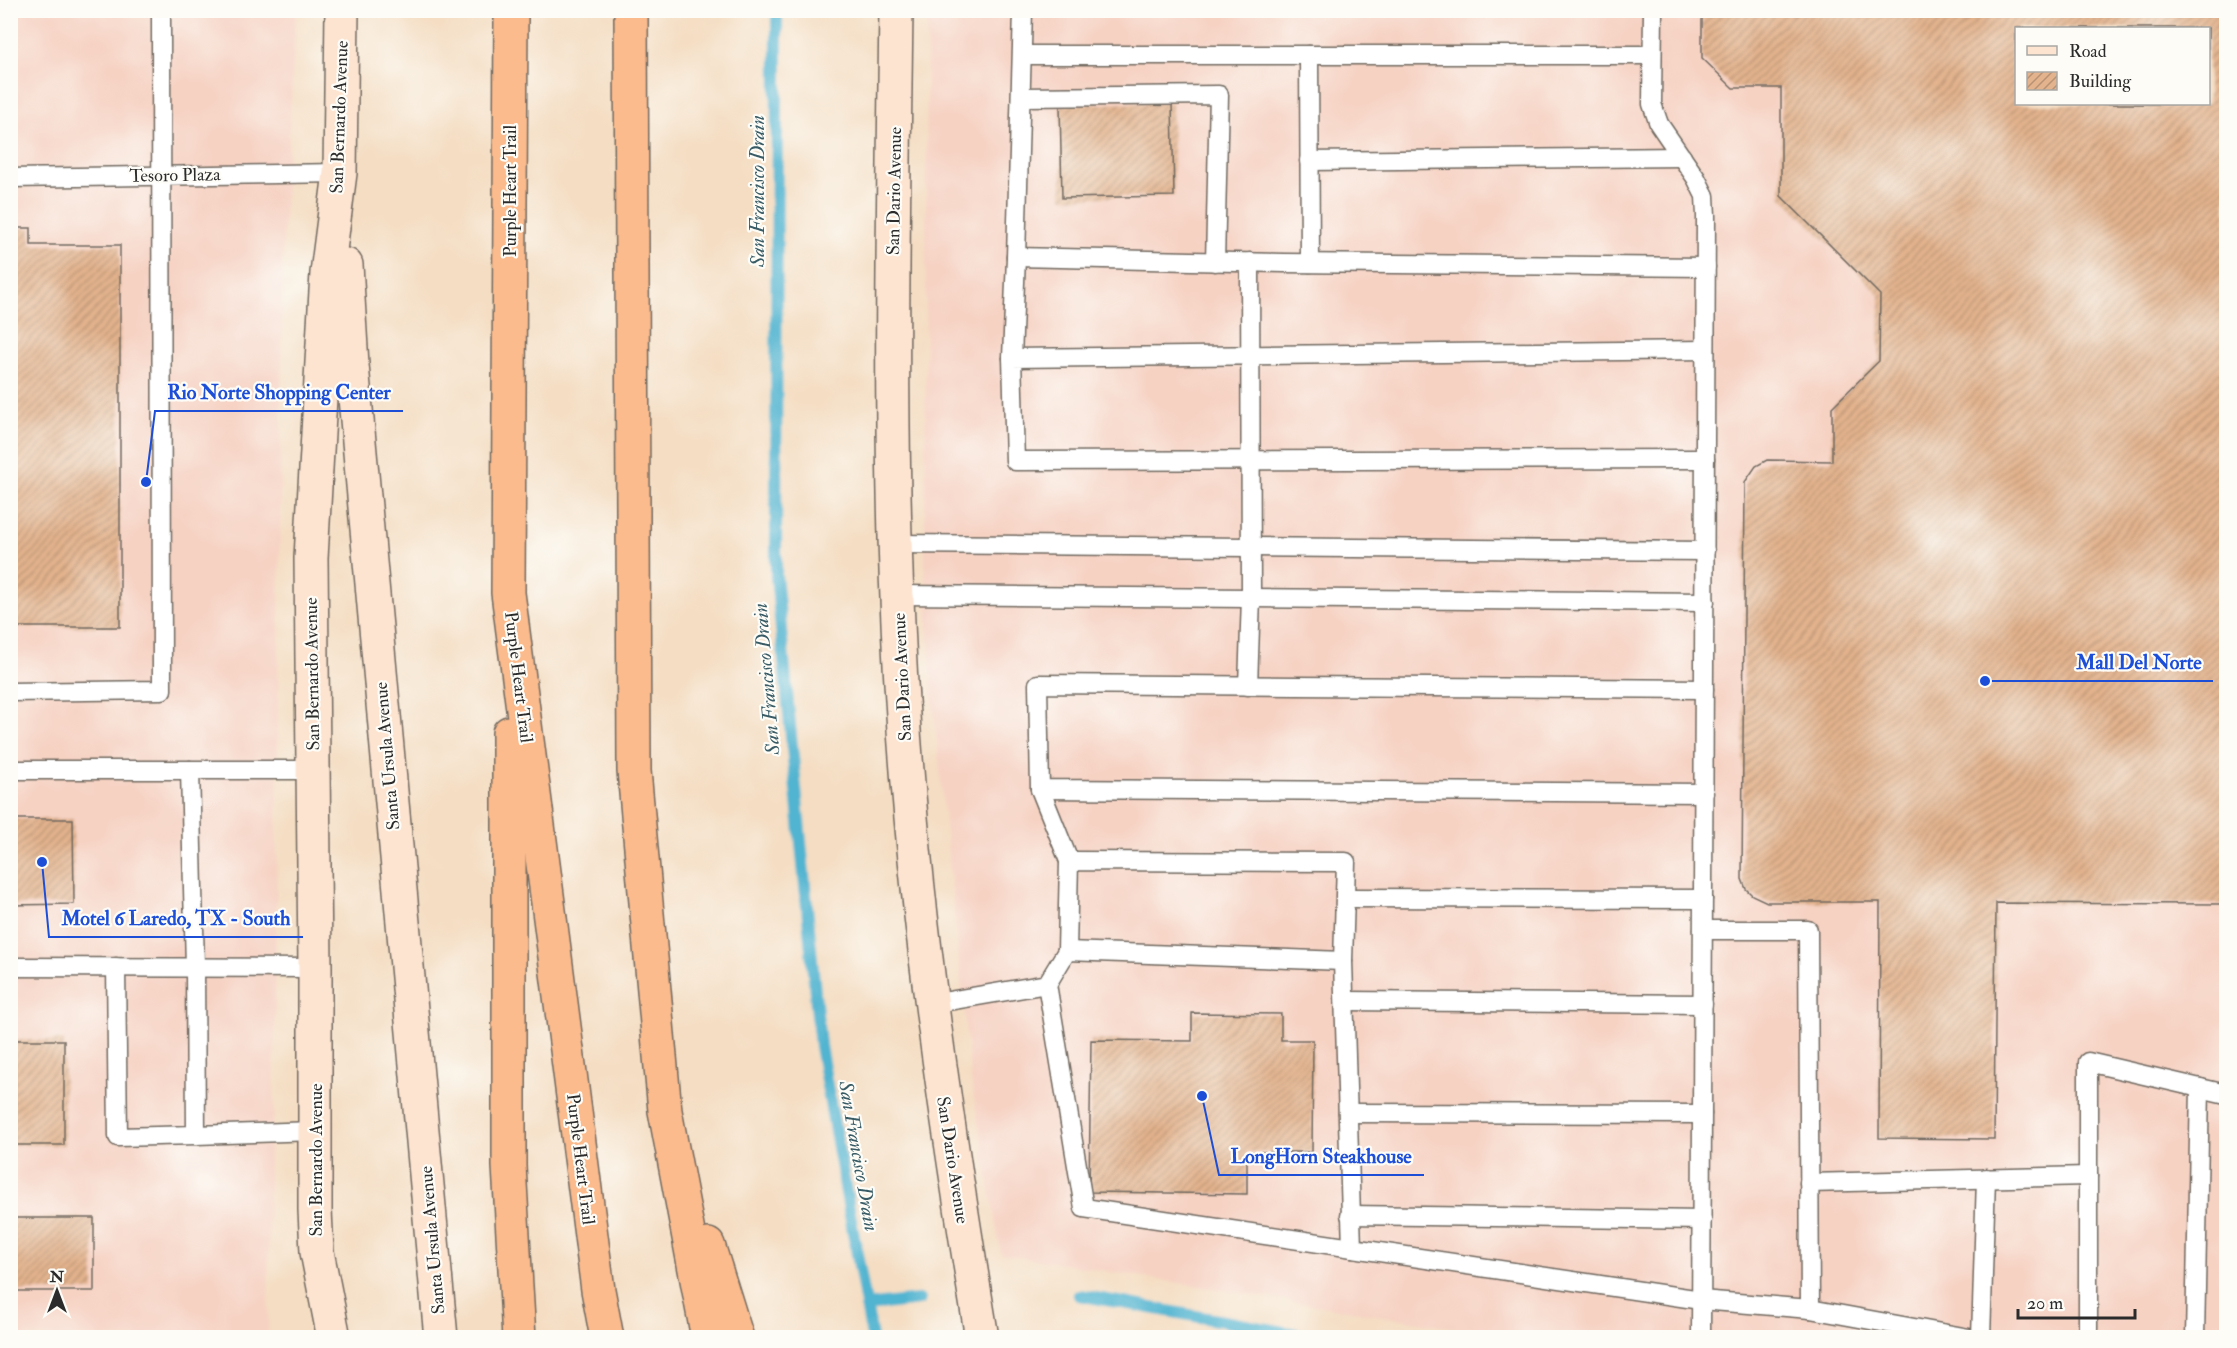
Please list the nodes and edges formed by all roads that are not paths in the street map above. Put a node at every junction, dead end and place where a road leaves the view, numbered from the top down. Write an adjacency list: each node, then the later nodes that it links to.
1 (161, 10): 15 (lane)
2 (342, 10): 14 (main road, San Bernardo Avenue)
3 (511, 10): 30 (highway, Purple Heart Trail)
4 (631, 10): 58 (highway)
5 (896, 10): 27 (main road, San Dario Avenue)
6 (1023, 10): 8 (lane)
7 (1653, 10): 10 (lane)
8 (1023, 55): 9 (lane); 11 (lane)
9 (1309, 55): 10 (lane); 13 (lane)
10 (1652, 55): 12 (lane)
11 (1022, 97): 17 (lane); 18 (lane)
12 (1682, 157): 13 (lane); 21 (lane)
13 (1309, 161): 20 (lane)
14 (340, 173): 15 (lane, Tesoro Plaza); 39 (main road, San Bernardo Avenue); 72 (main road, Santa Ursula Avenue)
15 (160, 176): 16 (lane, Tesoro Plaza); 36 (lane)
16 (10, 178)
17 (1016, 257): 18 (lane); 24 (lane)
18 (1215, 262): 19 (lane)
19 (1250, 262): 20 (lane); 23 (lane)
20 (1310, 263): 21 (lane)
21 (1706, 267): 22 (lane)
22 (1705, 350): 23 (lane); 25 (lane)
23 (1251, 355): 24 (lane); 26 (lane)
24 (1012, 358): 26 (lane)
25 (1705, 459): 26 (lane); 29 (lane)
26 (1250, 460): 28 (lane)
27 (895, 544): 28 (lane); 31 (main road, San Dario Avenue)
28 (1251, 547): 29 (lane); 32 (lane)
29 (1705, 551): 33 (lane)
30 (508, 593): 73 (highway); 74 (highway, Purple Heart Trail)
31 (897, 595): 32 (lane); 54 (main road, San Dario Avenue)
32 (1251, 597): 33 (lane); 34 (lane)
33 (1705, 602): 35 (lane)
34 (1248, 686): 35 (lane); 40 (lane)
35 (1704, 689): 41 (lane)
36 (10, 692)
37 (10, 770): 38 (lane)
38 (190, 770): 39 (lane); 50 (lane)
39 (313, 770): 51 (main road, San Bernardo Avenue)
40 (1040, 789): 41 (lane); 42 (lane)
41 (1704, 793): 44 (lane)
42 (1069, 861): 43 (lane); 46 (lane)
43 (1346, 898): 44 (lane); 47 (lane)
44 (1703, 898): 45 (lane)
45 (1703, 930): 55 (lane); 65 (lane)
46 (1067, 951): 47 (lane); 52 (lane)
47 (1343, 961): 53 (lane)
48 (10, 967): 49 (lane)
49 (116, 968): 50 (lane); 62 (lane)
50 (195, 968): 51 (lane); 62 (lane)
51 (315, 968): 61 (main road, San Bernardo Avenue)
52 (1047, 984): 54 (lane); 68 (lane)
53 (1345, 1001): 55 (lane); 59 (lane)
54 (931, 1004): 77 (main road, San Dario Avenue)
55 (1703, 1004): 60 (lane)
56 (2200, 1088): 57 (lane); 63 (lane); 82 (lane)
57 (2226, 1094)
58 (665, 1111): 75 (highway); 76 (highway)
59 (1348, 1113): 60 (lane); 66 (lane)
60 (1702, 1114): 67 (lane)
61 (315, 1131): 62 (lane); 71 (main road, San Bernardo Avenue)
62 (196, 1135)
63 (2088, 1176): 64 (lane); 81 (lane)
64 (1986, 1178): 65 (lane); 80 (lane)
65 (1809, 1183): 70 (lane)
66 (1350, 1215): 67 (lane); 68 (lane)
67 (1702, 1220): 69 (lane)
68 (1352, 1248): 69 (lane)
69 (1701, 1300): 70 (lane); 78 (lane)
70 (1810, 1309): 79 (lane)
71 (334, 1338)
72 (441, 1338)
73 (519, 1338)
74 (607, 1338)
75 (708, 1338)
76 (737, 1338)
77 (982, 1338)
78 (1701, 1338)
79 (1969, 1338)
80 (1981, 1338)
81 (2088, 1338)
82 (2196, 1338)

